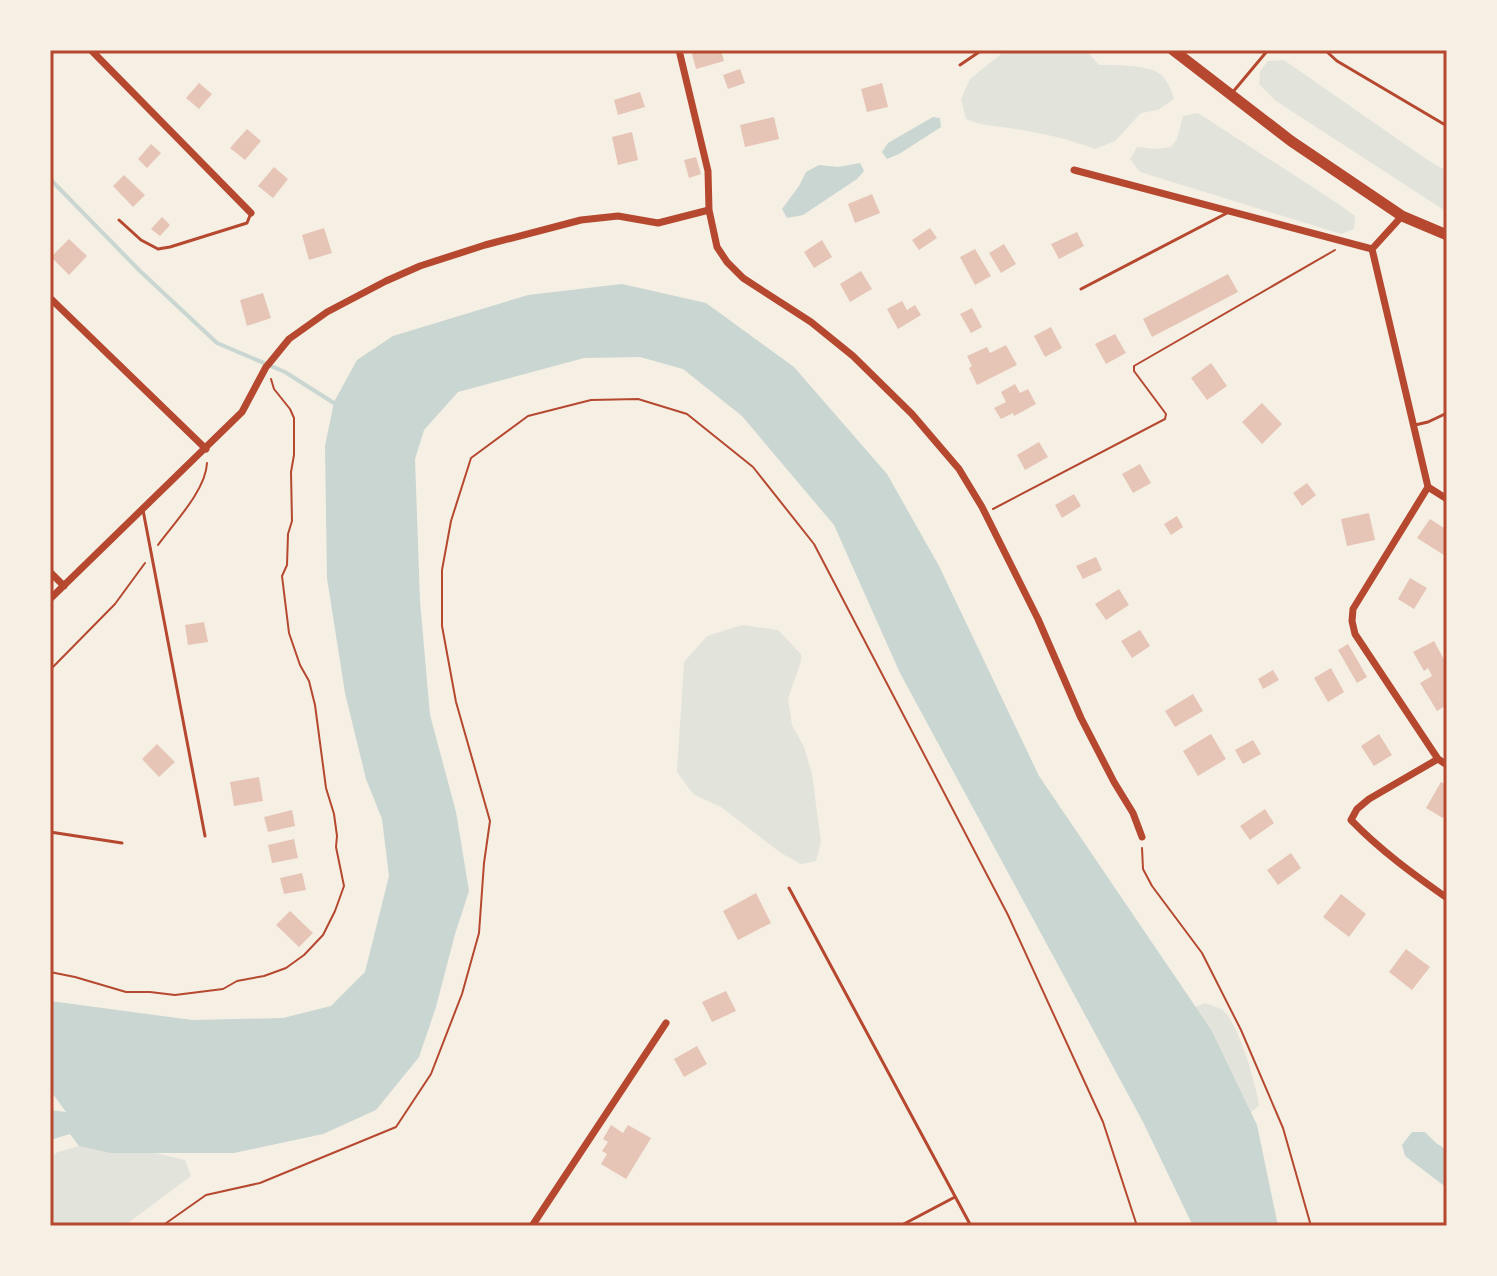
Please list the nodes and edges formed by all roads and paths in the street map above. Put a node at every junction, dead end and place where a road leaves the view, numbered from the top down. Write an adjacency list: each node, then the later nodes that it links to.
1 (91, 50): 13 (street)
2 (679, 50): 11 (street)
3 (982, 50): 7 (lane)
4 (1173, 50): 8 (highway)
5 (1268, 50): 8 (lane)
6 (1325, 50): 9 (lane)
7 (960, 65)
8 (1231, 94): 14 (highway)
9 (1447, 126)
10 (1074, 170): 12 (street)
11 (709, 210): 21 (street); 28 (street)
12 (1230, 212): 17 (street); 19 (lane)
13 (251, 213): 15 (lane)
14 (1402, 216): 16 (highway); 18 (street)
15 (119, 220)
16 (1447, 235)
17 (1346, 243): 18 (street); 28 (path)
18 (1372, 249): 23 (street)
19 (1081, 289)
20 (50, 298): 24 (street)
21 (268, 364): 24 (street); 42 (path)
22 (1447, 413): 23 (lane)
23 (1415, 425): 25 (street)
24 (206, 449): 27 (street); 29 (path)
25 (1428, 487): 26 (street); 34 (street)
26 (1447, 499)
27 (143, 509): 29 (lane); 31 (street)
28 (985, 513): 38 (street)
29 (152, 554): 33 (path); 37 (lane)
30 (50, 572): 31 (street)
31 (64, 586): 32 (street)
32 (50, 599)
33 (50, 670)
34 (1438, 759): 35 (street); 41 (street)
35 (1447, 765)
36 (50, 832): 39 (lane)
37 (205, 836)
38 (1142, 837): 50 (path)
39 (122, 843)
40 (789, 888): 44 (lane)
41 (1447, 898)
42 (50, 972)
43 (666, 1023): 46 (street)
44 (955, 1197): 47 (lane); 48 (lane)
45 (162, 1226): 49 (path)
46 (532, 1226)
47 (900, 1226)
48 (971, 1226)
49 (1137, 1226)
50 (1311, 1226)

